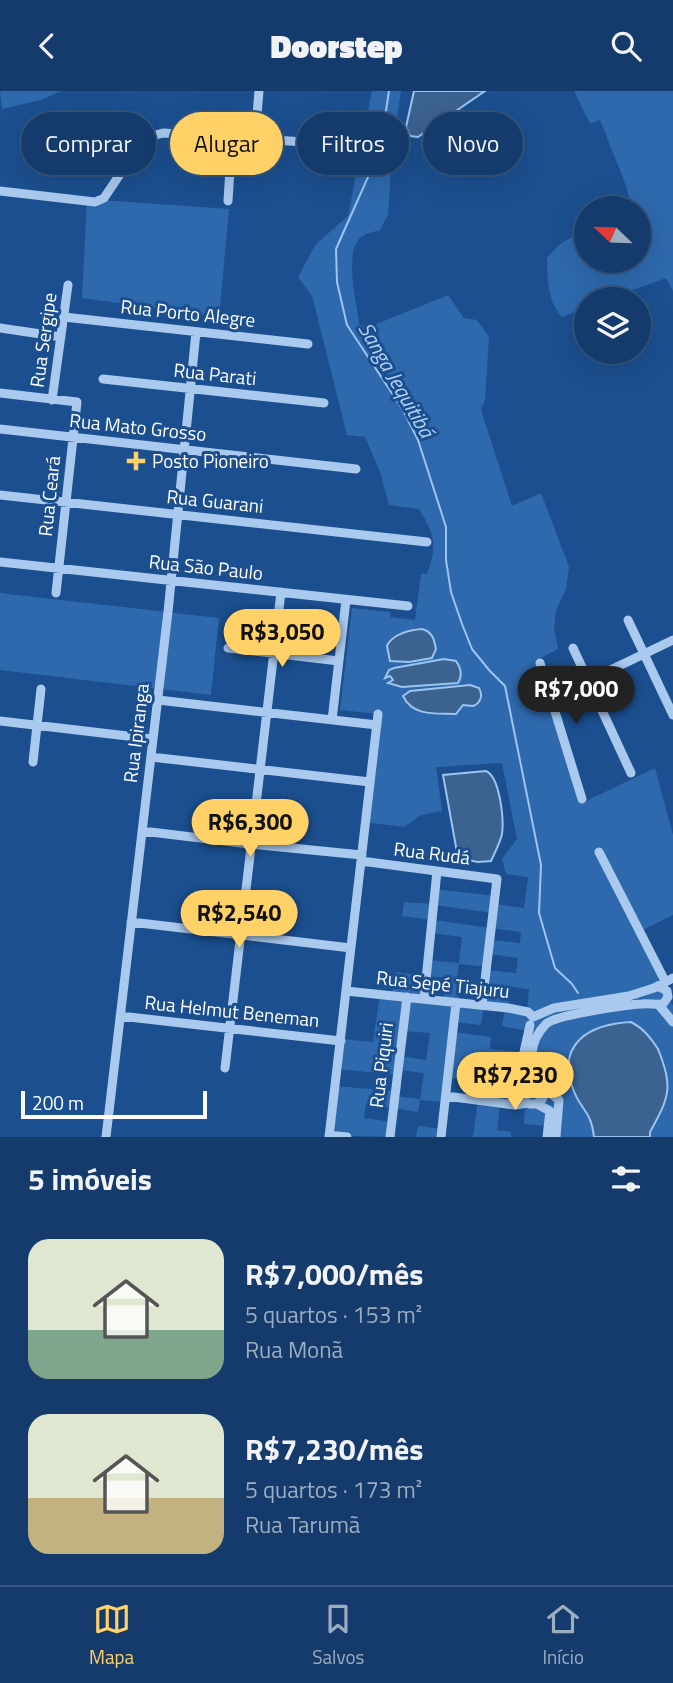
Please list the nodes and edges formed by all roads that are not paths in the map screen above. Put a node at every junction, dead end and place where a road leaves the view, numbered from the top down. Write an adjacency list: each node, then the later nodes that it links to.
1 (259, 91): 2 (street)
2 (257, 112)
3 (170, 133): 5 (street)
4 (230, 175): 6 (street)
5 (0, 191)
6 (228, 201)
7 (68, 285): 8 (street, Rua Sergipe)
8 (64, 317): 10 (street, Rua Porto Alegre); 11 (street, Rua Sergipe)
9 (0, 328): 11 (street)
10 (196, 332): 12 (street, Rua Porto Alegre); 14 (street, Rua Ipiranga)
11 (61, 337): 16 (street, Rua Sergipe)
12 (308, 344)
13 (103, 379): 14 (street, Rua Parati)
14 (191, 388): 17 (street, Rua Parati); 20 (street, Rua Ipiranga)
15 (0, 393): 16 (street)
16 (52, 400): 19 (street, Rua Ceará)
17 (324, 403)
18 (0, 429): 19 (street, Rua Mato Grosso)
19 (72, 438): 20 (street, Rua Mato Grosso); 23 (street, Rua Ceará)
20 (184, 449): 21 (street, Rua Mato Grosso); 24 (street, Rua Ipiranga)
21 (356, 469)
22 (0, 495): 23 (street, Rua Guarani)
23 (67, 503): 24 (street, Rua Guarani); 27 (street, Rua Ceará)
24 (178, 515): 25 (street, Rua Guarani); 28 (street, Rua Ipiranga)
25 (427, 542)
26 (0, 562): 27 (street, Rua São Paulo)
27 (59, 569): 28 (street, Rua São Paulo); 30 (street, Rua Ceará)
28 (171, 581): 29 (street, Rua São Paulo); 44 (street, Rua Ipiranga)
29 (281, 592): 31 (street, Rua São Paulo); 37 (street)
30 (56, 593)
31 (346, 600): 32 (street, Rua São Paulo); 39 (street)
32 (408, 606)
33 (628, 620): 38 (street)
34 (673, 640): 38 (street)
35 (228, 648): 37 (street)
36 (573, 648): 41 (street)
37 (273, 653): 39 (street); 45 (street)
38 (643, 654): 41 (street); 47 (street)
39 (339, 661): 48 (street)
40 (540, 663): 43 (street)
41 (588, 681): 43 (street); 56 (street)
42 (41, 689): 50 (street)
43 (552, 698): 58 (street)
44 (158, 699): 45 (street); 52 (street, Rua Ipiranga)
45 (266, 712): 48 (street); 55 (street)
46 (378, 714): 51 (street)
47 (673, 715)
48 (332, 720): 51 (street)
49 (0, 721): 50 (street)
50 (37, 725): 52 (street); 54 (street)
51 (377, 725): 57 (street)
52 (153, 739): 53 (street, Rua Ipiranga)
53 (151, 757): 55 (street); 59 (street, Rua Ipiranga)
54 (33, 762)
55 (259, 769): 57 (street); 60 (street)
56 (631, 772)
57 (369, 782): 62 (street)
58 (582, 799)
59 (142, 831): 60 (street, Rua Rudá); 64 (street, Rua Ipiranga)
60 (250, 844): 62 (street, Rua Rudá); 65 (street)
61 (599, 852): 67 (street)
62 (362, 858): 63 (street, Rua Rudá); 66 (street)
63 (437, 871): 70 (street); 74 (street, Rua Rudá)
64 (131, 922): 65 (street); 75 (street, Rua Ipiranga)
65 (240, 935): 66 (street); 79 (street)
66 (351, 948): 68 (street)
67 (663, 984): 71 (street); 73 (street); 76 (street)
68 (346, 991): 69 (street, Rua Sepé Tiajuru); 80 (street)
69 (407, 997): 70 (street, Rua Sepé Tiajuru); 89 (street, Rua Piquiri)
70 (424, 999): 72 (street, Rua Sepé Tiajuru)
71 (671, 1002): 73 (street)
72 (456, 1003): 74 (street, Rua Sepé Tiajuru); 84 (street)
73 (657, 1004): 77 (street); 78 (street)
74 (482, 1005): 76 (street, Rua Sepé Tiajuru)
75 (120, 1016): 79 (street, Rua Helmut Beneman); 87 (street, Rua Ipiranga)
76 (534, 1019): 78 (street, Rua Sepé Tiajuru); 85 (street)
77 (673, 1021)
78 (544, 1027): 82 (street)
79 (229, 1028): 80 (street, Rua Helmut Beneman); 81 (street)
80 (341, 1041): 86 (street)
81 (225, 1069)
82 (536, 1082): 83 (street); 85 (street)
83 (544, 1089): 85 (street); 92 (street)
84 (446, 1096): 85 (street); 90 (street)
85 (527, 1098): 91 (street)
86 (329, 1136): 88 (street)
87 (106, 1137)
88 (347, 1137)
89 (390, 1137)
90 (441, 1137)
91 (547, 1137)
92 (556, 1137)

